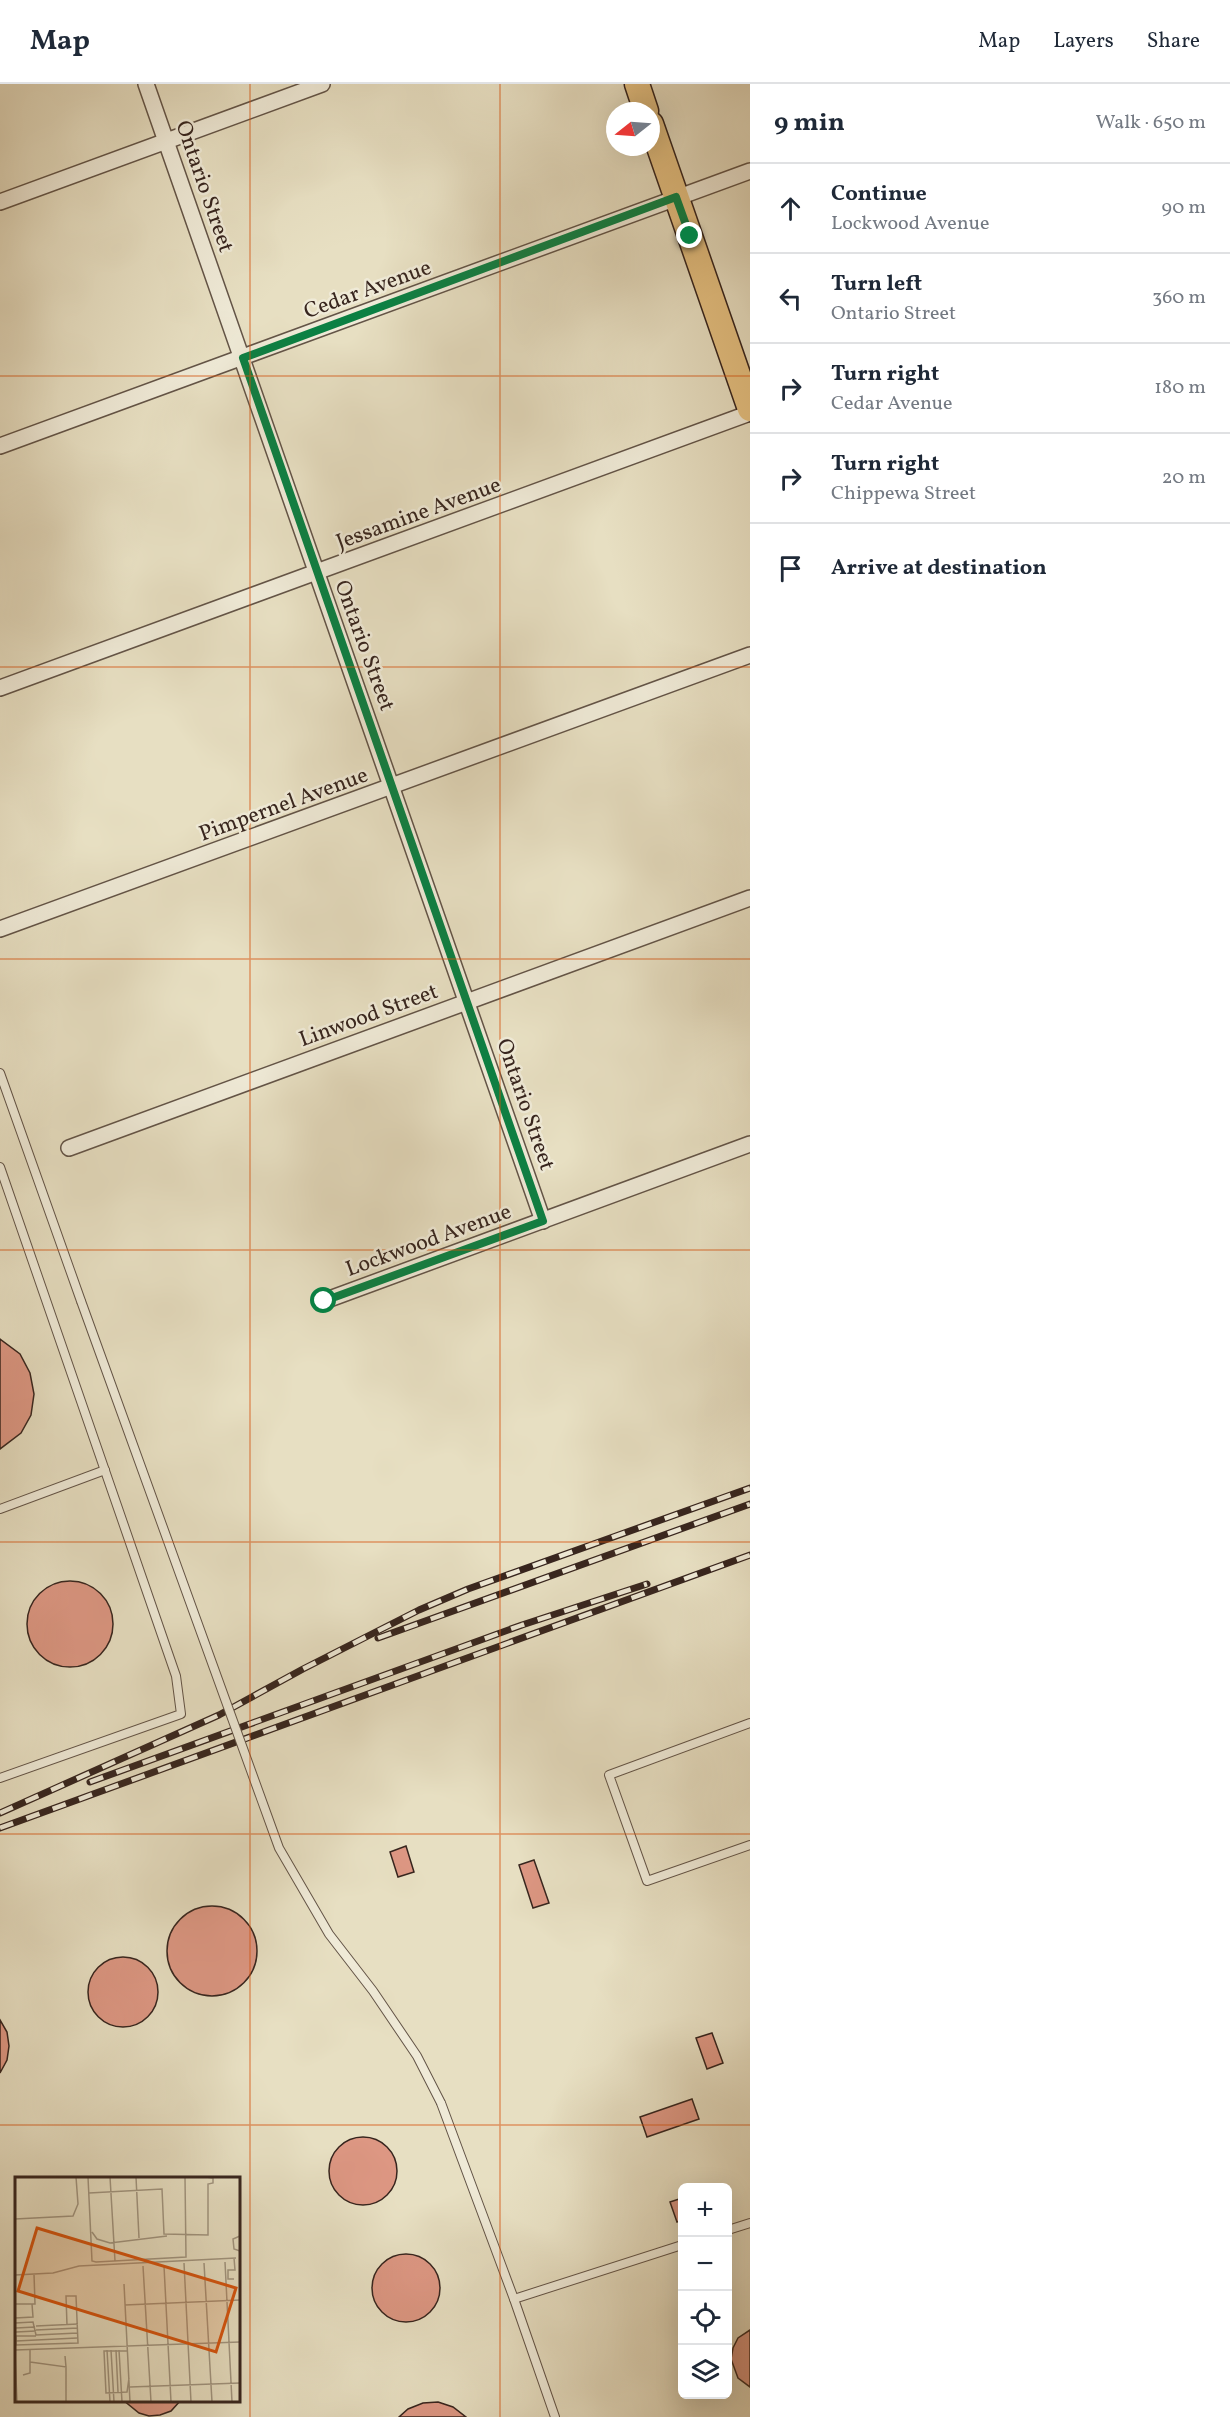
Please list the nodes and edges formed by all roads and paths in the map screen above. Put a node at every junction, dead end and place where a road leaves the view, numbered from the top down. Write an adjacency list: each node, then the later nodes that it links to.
1 (146, 84): 5 (street, Ontario Street)
2 (322, 84): 5 (street)
3 (637, 84): 4 (main road)
4 (643, 102)
5 (166, 142): 9 (street); 10 (street, Ontario Street)
6 (660, 150): 8 (main road)
7 (750, 171): 8 (street, Cedar Avenue)
8 (676, 197): 10 (street, Cedar Avenue); 11 (main road)
9 (0, 202)
10 (243, 358): 12 (street, Cedar Avenue); 13 (street, Ontario Street)
11 (750, 411): 13 (street, Jessamine Avenue)
12 (0, 446)
13 (317, 573): 15 (street, Jessamine Avenue); 16 (street, Ontario Street)
14 (750, 655): 16 (street, Pimpernel Avenue)
15 (0, 688)
16 (393, 787): 18 (street, Pimpernel Avenue); 19 (street, Ontario Street)
17 (750, 898): 19 (street, Linwood Street)
18 (0, 930)
19 (468, 1001): 22 (street, Linwood Street); 24 (street, Ontario Street)
20 (0, 1073): 34 (lane, bridge)
21 (750, 1144): 24 (street, Lockwood Avenue)
22 (69, 1148)
23 (0, 1167): 26 (lane)
24 (543, 1221): 25 (street, Lockwood Avenue)
25 (324, 1301)
26 (105, 1470): 27 (lane); 29 (lane)
27 (0, 1509)
28 (750, 1723): 30 (lane)
29 (0, 1778)
30 (750, 1845)
31 (750, 2223): 32 (lane)
32 (732, 2229)
33 (678, 2246): 34 (lane)
34 (514, 2300): 35 (lane)
35 (555, 2417)

